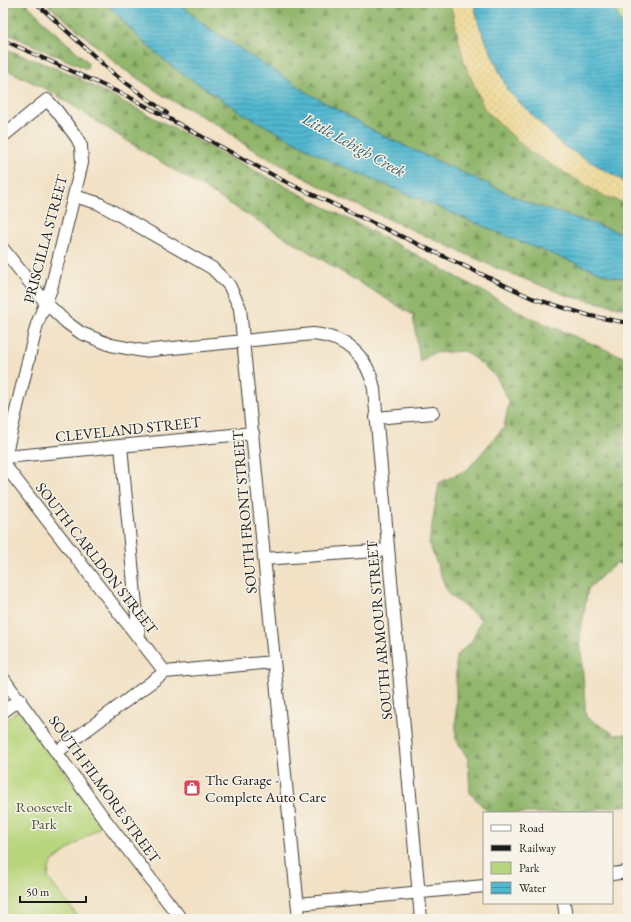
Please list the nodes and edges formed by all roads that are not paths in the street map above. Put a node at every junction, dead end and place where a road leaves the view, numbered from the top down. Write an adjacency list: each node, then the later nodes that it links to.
1 (3, 136): 2 (street, PRISCILLA STREET)
2 (74, 196): 4 (street, PRISCILLA STREET); 5 (street, SOUTH FRONT STREET)
3 (3, 249): 4 (street)
4 (46, 303): 5 (street); 10 (street, PRISCILLA STREET)
5 (244, 342): 7 (street, SOUTH ARMOUR STREET); 8 (street, SOUTH FRONT STREET)
6 (433, 413): 7 (street)
7 (376, 418): 11 (street, SOUTH ARMOUR STREET)
8 (253, 433): 9 (street, CLEVELAND STREET); 12 (street, SOUTH FRONT STREET)
9 (121, 446): 10 (street, CLEVELAND STREET); 13 (street)
10 (4, 463): 13 (street, SOUTH CARLDON STREET)
11 (388, 550): 12 (street); 23 (street, SOUTH ARMOUR STREET)
12 (264, 559): 14 (street, SOUTH FRONT STREET)
13 (139, 638): 15 (street, SOUTH CARLDON STREET)
14 (273, 662): 15 (street); 24 (street, SOUTH FRONT STREET)
15 (165, 672): 19 (street)
16 (3, 678): 17 (street, SOUTH FILMORE STREET)
17 (20, 699): 18 (street); 19 (street, SOUTH FILMORE STREET)
18 (3, 712)
19 (57, 752): 26 (street, SOUTH FILMORE STREET)
20 (628, 872): 21 (street)
21 (613, 874)
22 (483, 886): 23 (street)
23 (419, 892): 24 (street); 28 (street, SOUTH ARMOUR STREET)
24 (298, 904): 27 (street, SOUTH FRONT STREET)
25 (564, 904): 29 (street)
26 (175, 917)
27 (299, 919)
28 (421, 919)
29 (566, 919)

